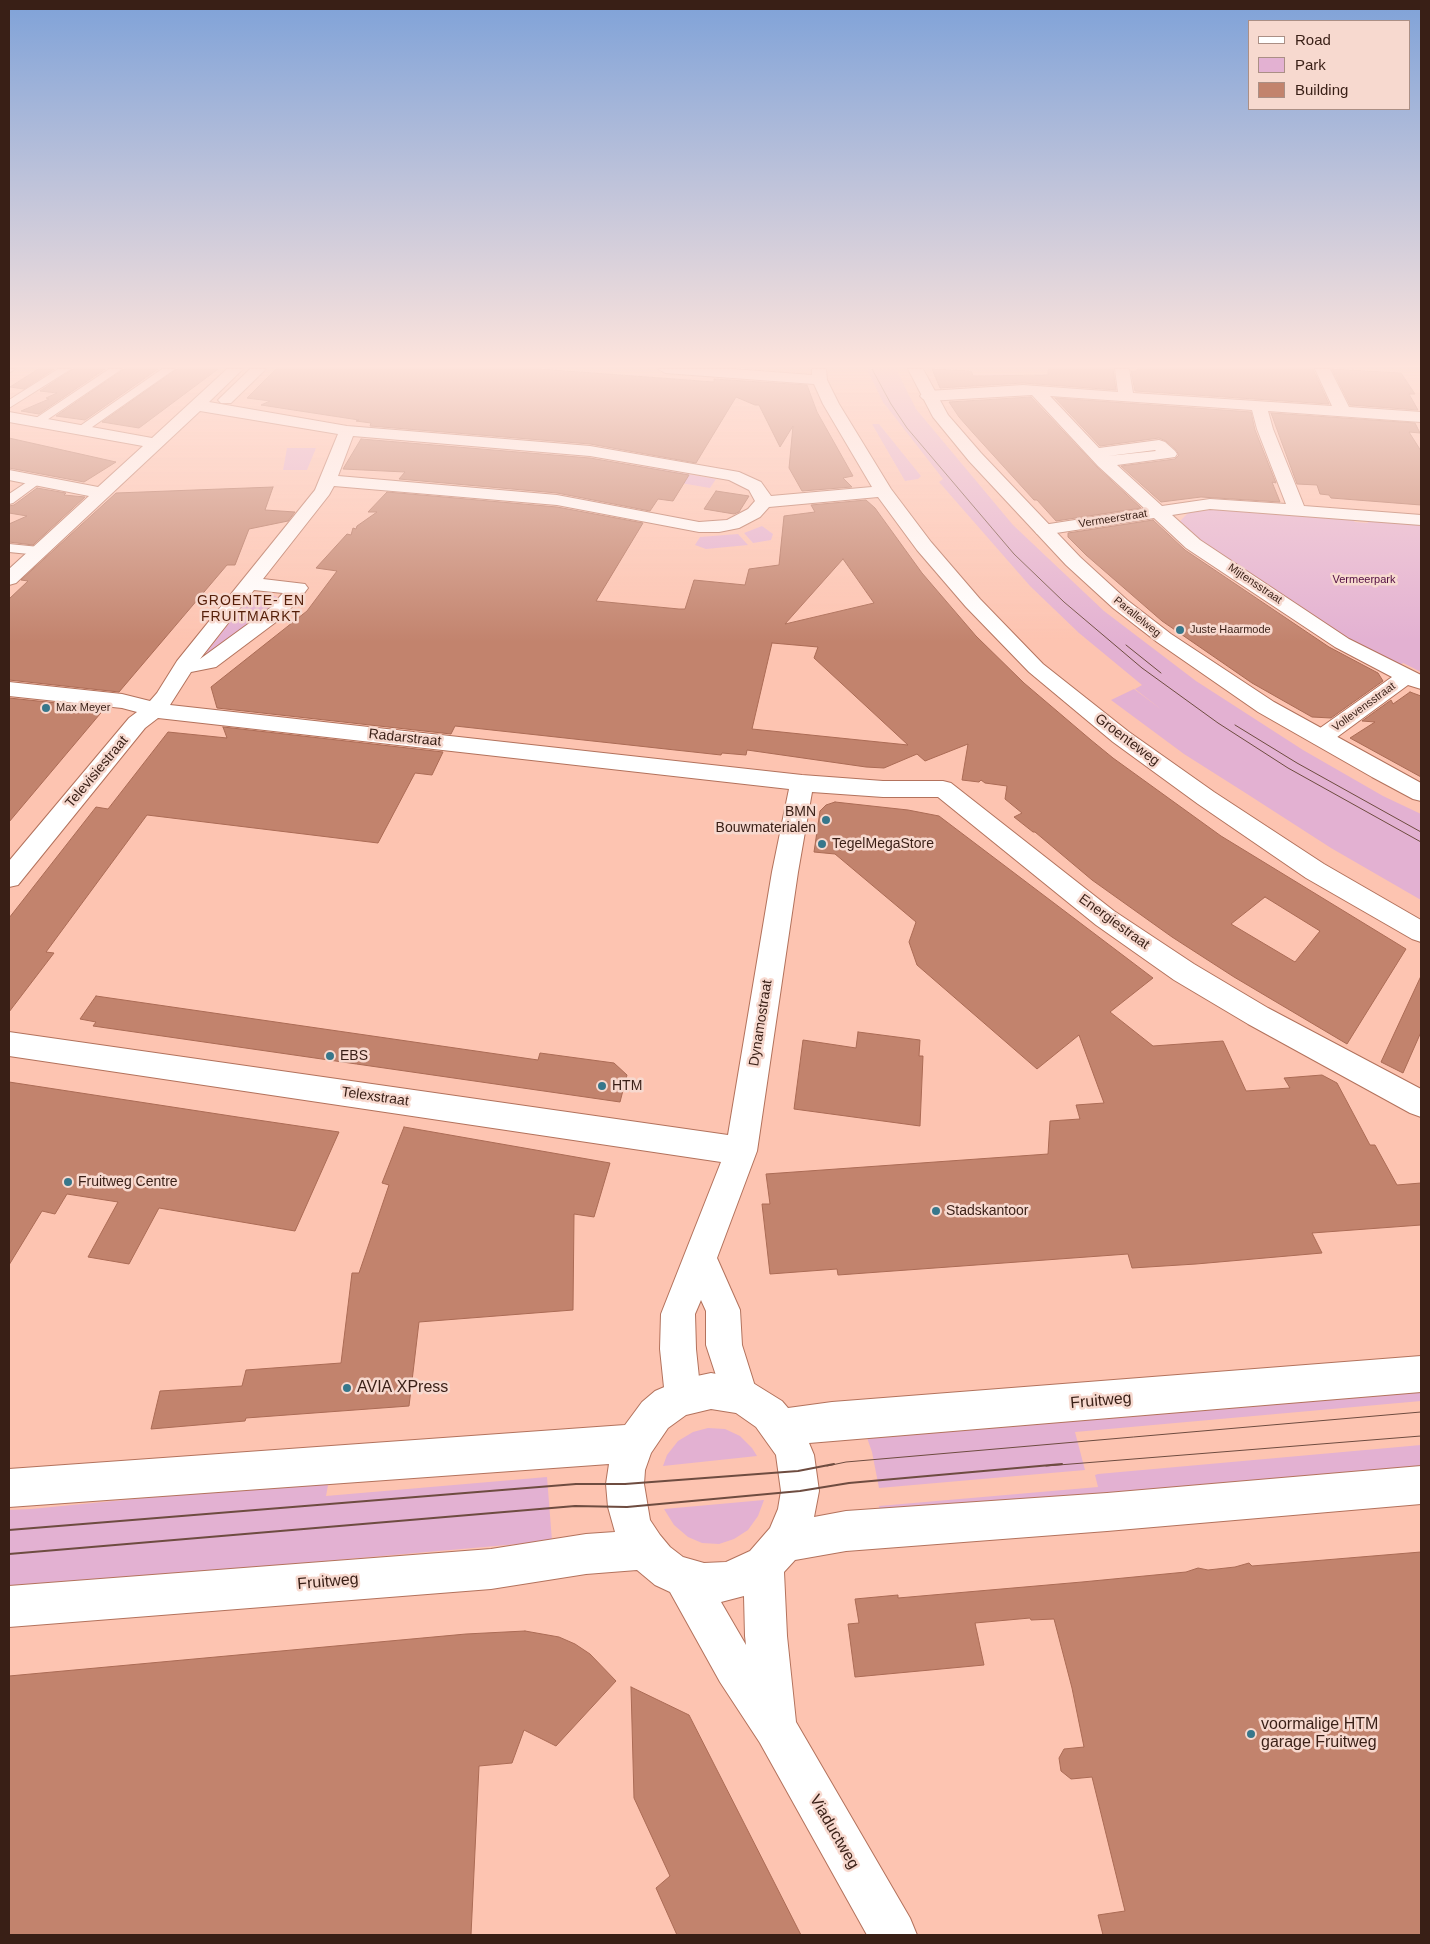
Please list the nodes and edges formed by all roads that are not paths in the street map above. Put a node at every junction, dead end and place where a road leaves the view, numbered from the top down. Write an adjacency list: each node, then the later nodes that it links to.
1 (139, 460): 12 (street)
2 (335, 460): 10 (street, Televisiestraat)
3 (643, 460): 14 (street)
4 (864, 460): 11 (street, Groenteweg)
5 (978, 460): 18 (street, Parallelweg)
6 (1102, 460): 16 (street, Mijtensstraat)
7 (1277, 460): 15 (street)
8 (9, 475): 9 (street)
9 (36, 480): 12 (street); 13 (street)
10 (327, 480): 14 (street); 22 (street, Televisiestraat)
11 (883, 491): 14 (street); 31 (street, Groenteweg)
12 (102, 493): 20 (street)
13 (9, 500)
14 (764, 502)
15 (1297, 511): 16 (street, Vermeerstraat); 17 (street, Vermeerstraat)
16 (1160, 512): 18 (street, Vermeerstraat); 24 (street, Mijtensstraat)
17 (1421, 520)
18 (1043, 530): 27 (street, Parallelweg)
19 (9, 548): 20 (street)
20 (40, 551): 21 (street)
21 (9, 579)
22 (251, 584): 23 (street, Televisiestraat); 23 (street)
23 (184, 665): 26 (street, Televisiestraat)
24 (1414, 680): 27 (street, Vollevensstraat)
25 (9, 689): 26 (street, Radarstraat)
26 (153, 711): 28 (street, Radarstraat); 30 (street, Televisiestraat)
27 (1321, 738): 29 (street, Parallelweg)
28 (802, 782): 33 (street, Energiestraat); 34 (street, Dynamostraat)
29 (1421, 793)
30 (9, 878)
31 (1421, 932)
32 (9, 1044): 34 (street, Telexstraat)
33 (1421, 1104)
34 (741, 1151): 35 (street, Dynamostraat)
35 (700, 1259): 37 (street); 38 (street, Dynamostraat)
36 (1421, 1374): 39 (street, Fruitweg)
37 (740, 1396): 38 (street); 39 (street)
38 (683, 1397): 40 (street)
39 (781, 1428): 44 (street)
40 (635, 1443): 42 (street); 43 (street)
41 (1421, 1484): 44 (street)
42 (9, 1488)
43 (646, 1549): 45 (street); 46 (street, Fruitweg)
44 (774, 1553): 45 (street); 47 (street, Viaductweg)
45 (684, 1578): 47 (street, Viaductweg)
46 (9, 1607)
47 (775, 1728): 48 (street, Viaductweg)
48 (893, 1935)

